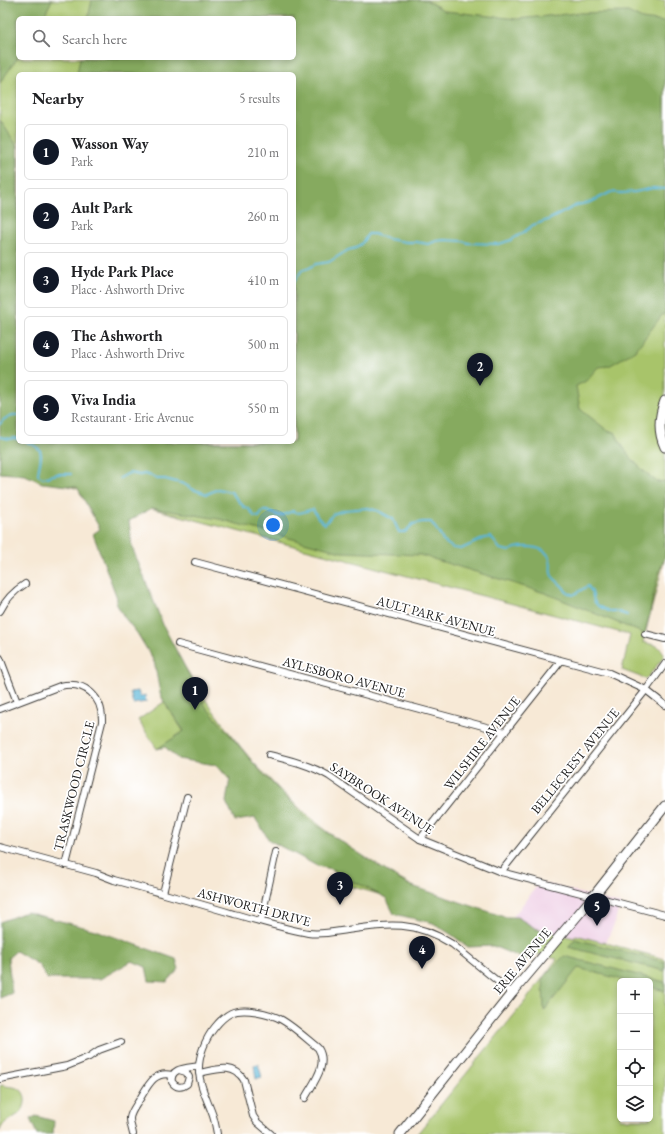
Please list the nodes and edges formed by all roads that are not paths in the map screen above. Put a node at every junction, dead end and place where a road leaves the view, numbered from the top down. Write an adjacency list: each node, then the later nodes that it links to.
1 (665, 401): 2 (street)
2 (665, 447)
3 (195, 562): 10 (street, AULT PARK AVENUE)
4 (25, 584): 5 (street)
5 (0, 611)
6 (645, 634): 7 (street)
7 (665, 639)
8 (178, 644): 16 (street, AYLESBORO AVENUE)
9 (0, 658): 13 (street)
10 (561, 661): 12 (street, AULT PARK AVENUE); 16 (street, WILSHIRE AVENUE)
11 (665, 664): 12 (street, BELLECREST AVENUE)
12 (646, 690): 14 (street, AULT PARK AVENUE); 24 (street, BELLECREST AVENUE)
13 (18, 702): 15 (street, TRASKWOOD CIRCLE); 23 (street, TRASKWOOD CIRCLE)
14 (665, 705)
15 (0, 709)
16 (505, 732): 20 (street, WILSHIRE AVENUE)
17 (269, 755): 20 (street, SAYBROOK AVENUE)
18 (187, 796): 25 (street)
19 (665, 806): 26 (street, ERIE AVENUE)
20 (420, 839): 24 (street, SAYBROOK AVENUE)
21 (0, 847): 23 (street, ASHWORTH DRIVE)
22 (276, 852): 28 (street)
23 (66, 865): 25 (street, ASHWORTH DRIVE)
24 (501, 872): 26 (street, SAYBROOK AVENUE)
25 (163, 893): 28 (street, ASHWORTH DRIVE)
26 (593, 896): 27 (street, SAYBROOK AVENUE); 29 (street, ERIE AVENUE)
27 (665, 915)
28 (261, 921): 29 (street, ASHWORTH DRIVE)
29 (512, 993): 42 (street, ERIE AVENUE)
30 (121, 1042): 35 (street)
31 (199, 1066): 32 (street); 33 (street); 38 (street)
32 (179, 1070): 34 (street); 37 (street)
33 (199, 1073): 36 (street); 41 (street)
34 (172, 1075): 37 (street); 39 (street)
35 (0, 1079)
36 (200, 1081): 37 (street); 40 (street)
37 (187, 1084)
38 (305, 1098)
39 (133, 1134)
40 (217, 1134)
41 (272, 1134)
42 (400, 1134)

